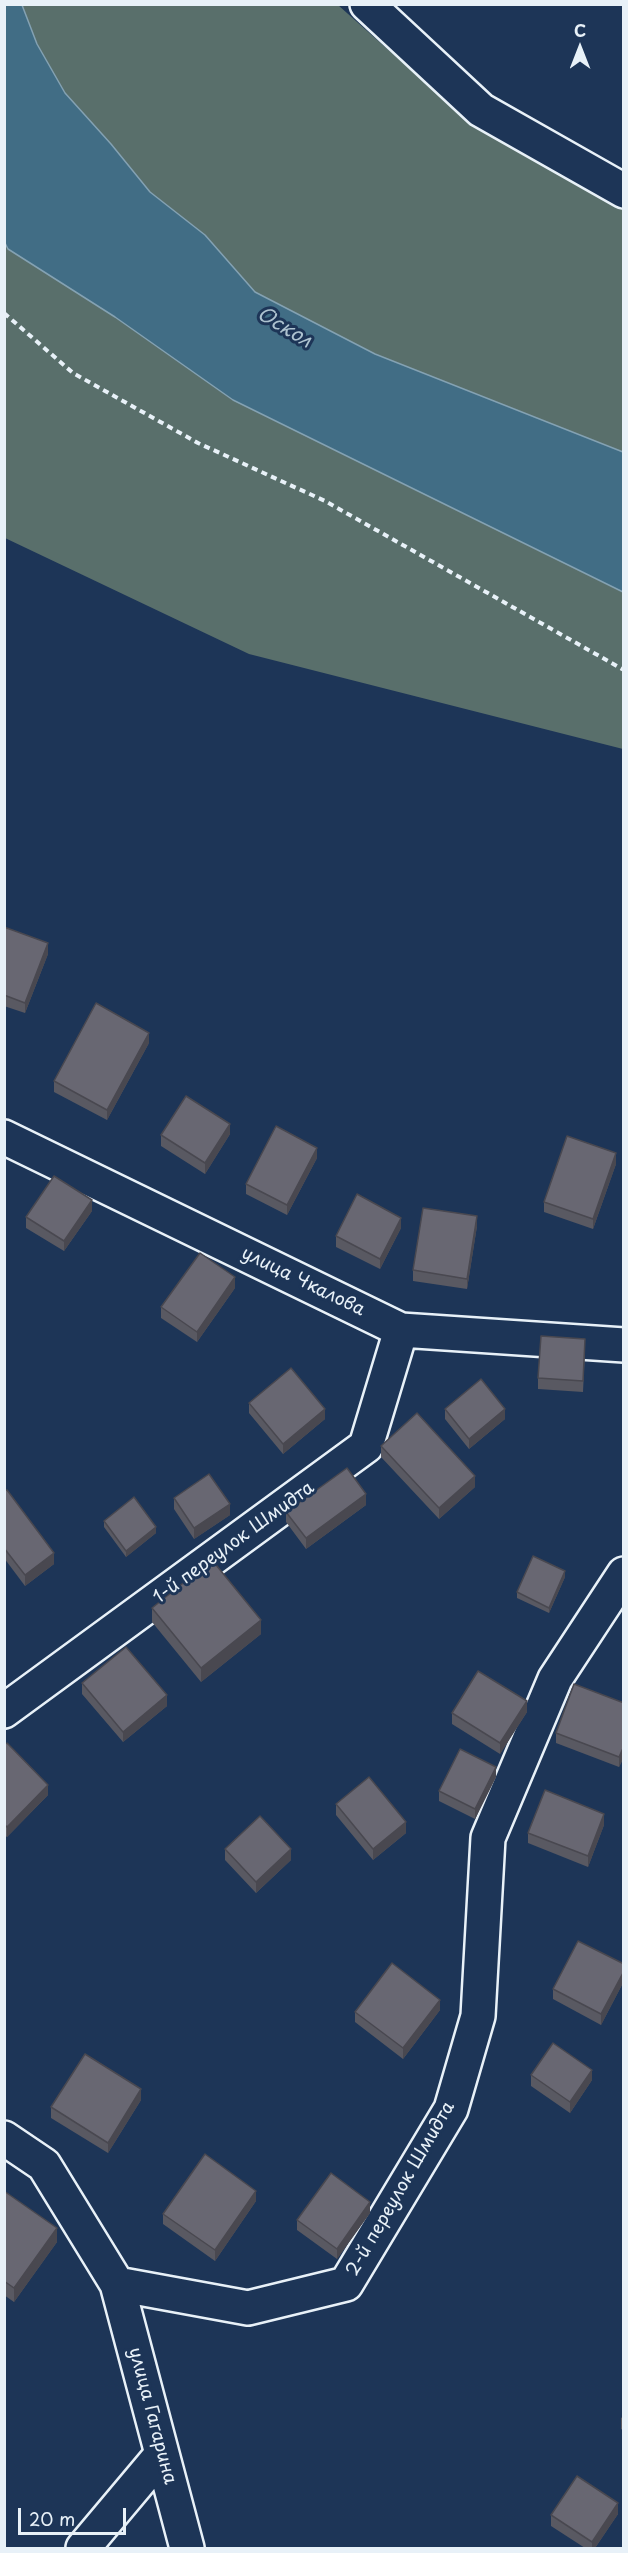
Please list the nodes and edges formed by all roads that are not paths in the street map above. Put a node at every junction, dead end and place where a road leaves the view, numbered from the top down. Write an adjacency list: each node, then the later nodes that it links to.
1 (368, 4): 2 (street)
2 (624, 191)
3 (4, 1137): 4 (street, улица Чкалова)
4 (401, 1330): 5 (street, улица Чкалова); 7 (street, 1-й переулок Шмидта)
5 (624, 1345)
6 (624, 1574): 9 (street, 2-й переулок Шмидта)
7 (4, 1711)
8 (4, 2138): 9 (street, улица Гагарина)
9 (117, 2284): 10 (street, улица Гагарина)
10 (162, 2454): 11 (street); 12 (street, улица Гагарина)
11 (82, 2548)
12 (187, 2548)

